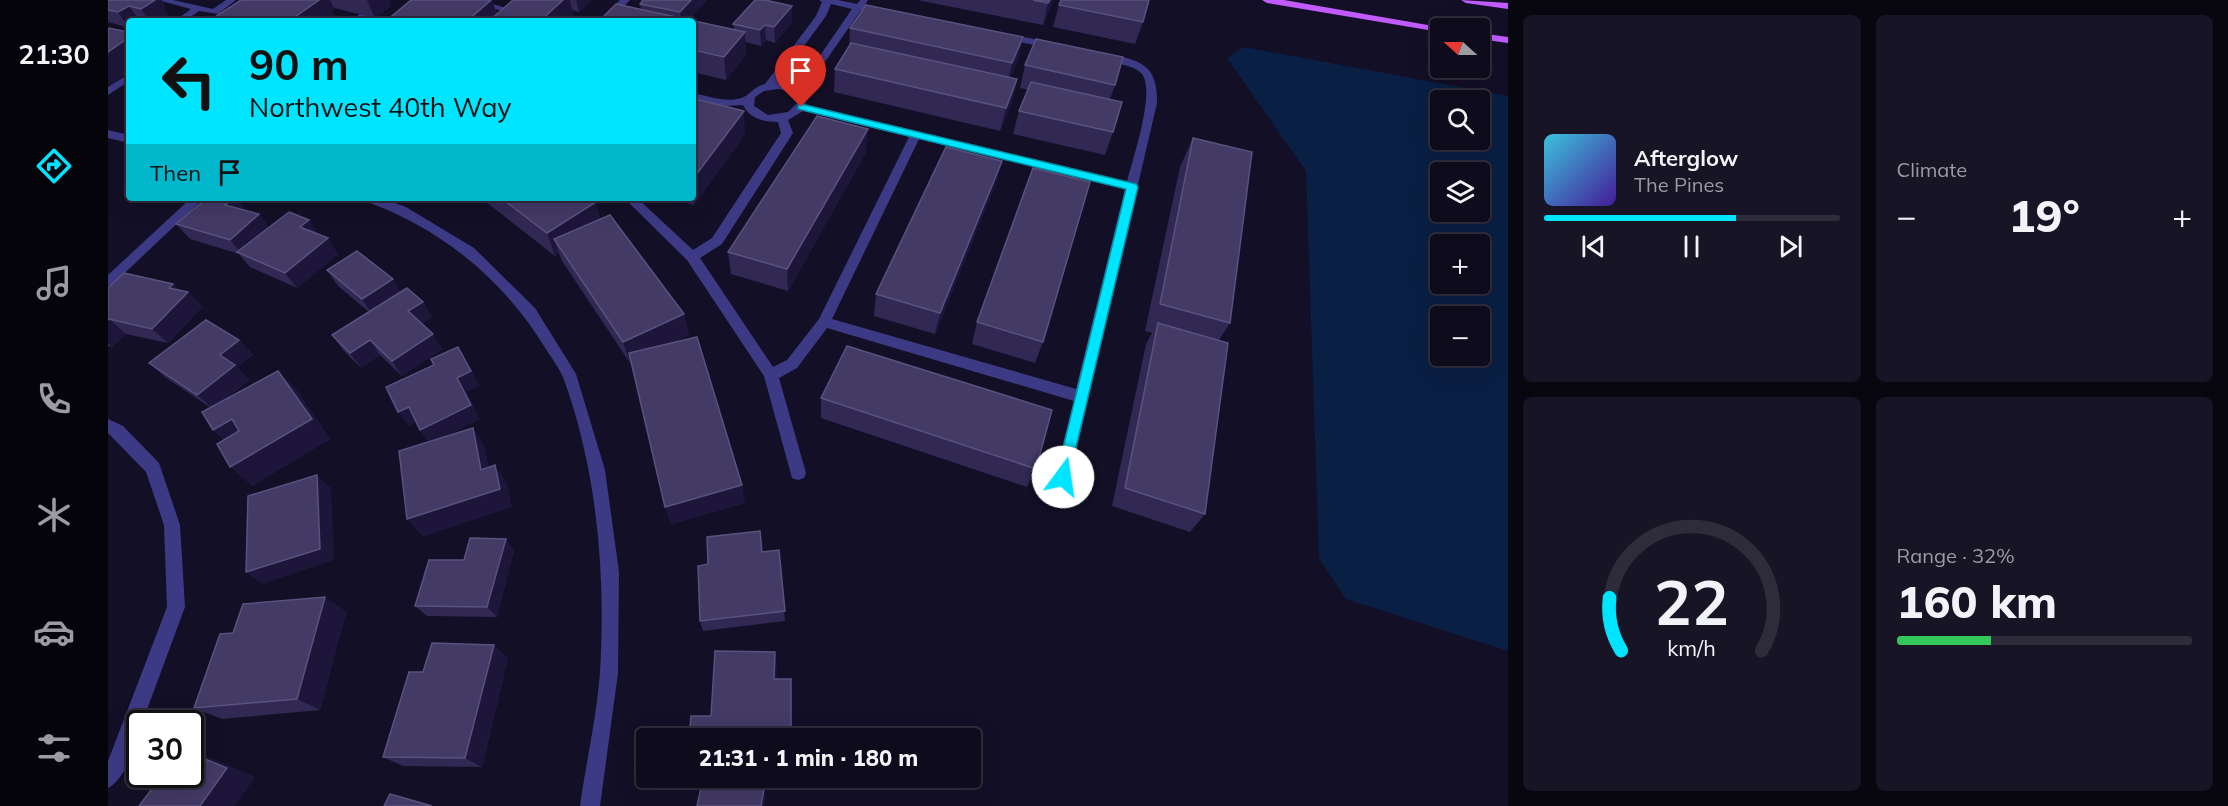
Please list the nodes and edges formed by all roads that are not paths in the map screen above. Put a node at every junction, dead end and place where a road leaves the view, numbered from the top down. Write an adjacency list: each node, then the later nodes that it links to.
1 (162, 0): 11 (lane)
2 (232, 0): 11 (lane)
3 (382, 0): 15 (lane)
4 (464, 0): 12 (lane)
5 (625, 0): 16 (street)
6 (827, 0): 9 (street); 24 (street)
7 (1267, 0): 17 (main road)
8 (1466, 0): 10 (main road)
9 (861, 4): 13 (street); 28 (street)
10 (1508, 6)
11 (198, 8): 14 (lane)
12 (503, 8)
13 (896, 15)
14 (183, 18)
15 (359, 18)
16 (607, 18)
17 (1430, 27)
18 (997, 35): 21 (street)
19 (1490, 38): 20 (main road)
20 (1508, 40)
21 (1065, 48)
22 (1088, 52): 33 (street)
23 (126, 79): 25 (lane)
24 (769, 86): 27 (street); 28 (street)
25 (108, 92)
26 (696, 97): 27 (street)
27 (747, 101): 29 (street)
28 (800, 101): 29 (street); 31 (street)
29 (782, 118): 37 (street)
30 (108, 134): 32 (street)
31 (915, 136): 33 (street); 39 (street)
32 (126, 138)
33 (1132, 187): 41 (street)
34 (195, 201): 38 (lane)
35 (377, 201): 46 (street)
36 (633, 201): 37 (street)
37 (692, 257): 40 (street)
38 (108, 282)
39 (824, 322): 40 (street); 41 (street)
40 (771, 375): 43 (street)
41 (1082, 397): 44 (street)
42 (108, 424): 45 (street)
43 (798, 473)
44 (1063, 477)
45 (108, 778)
46 (590, 806)

